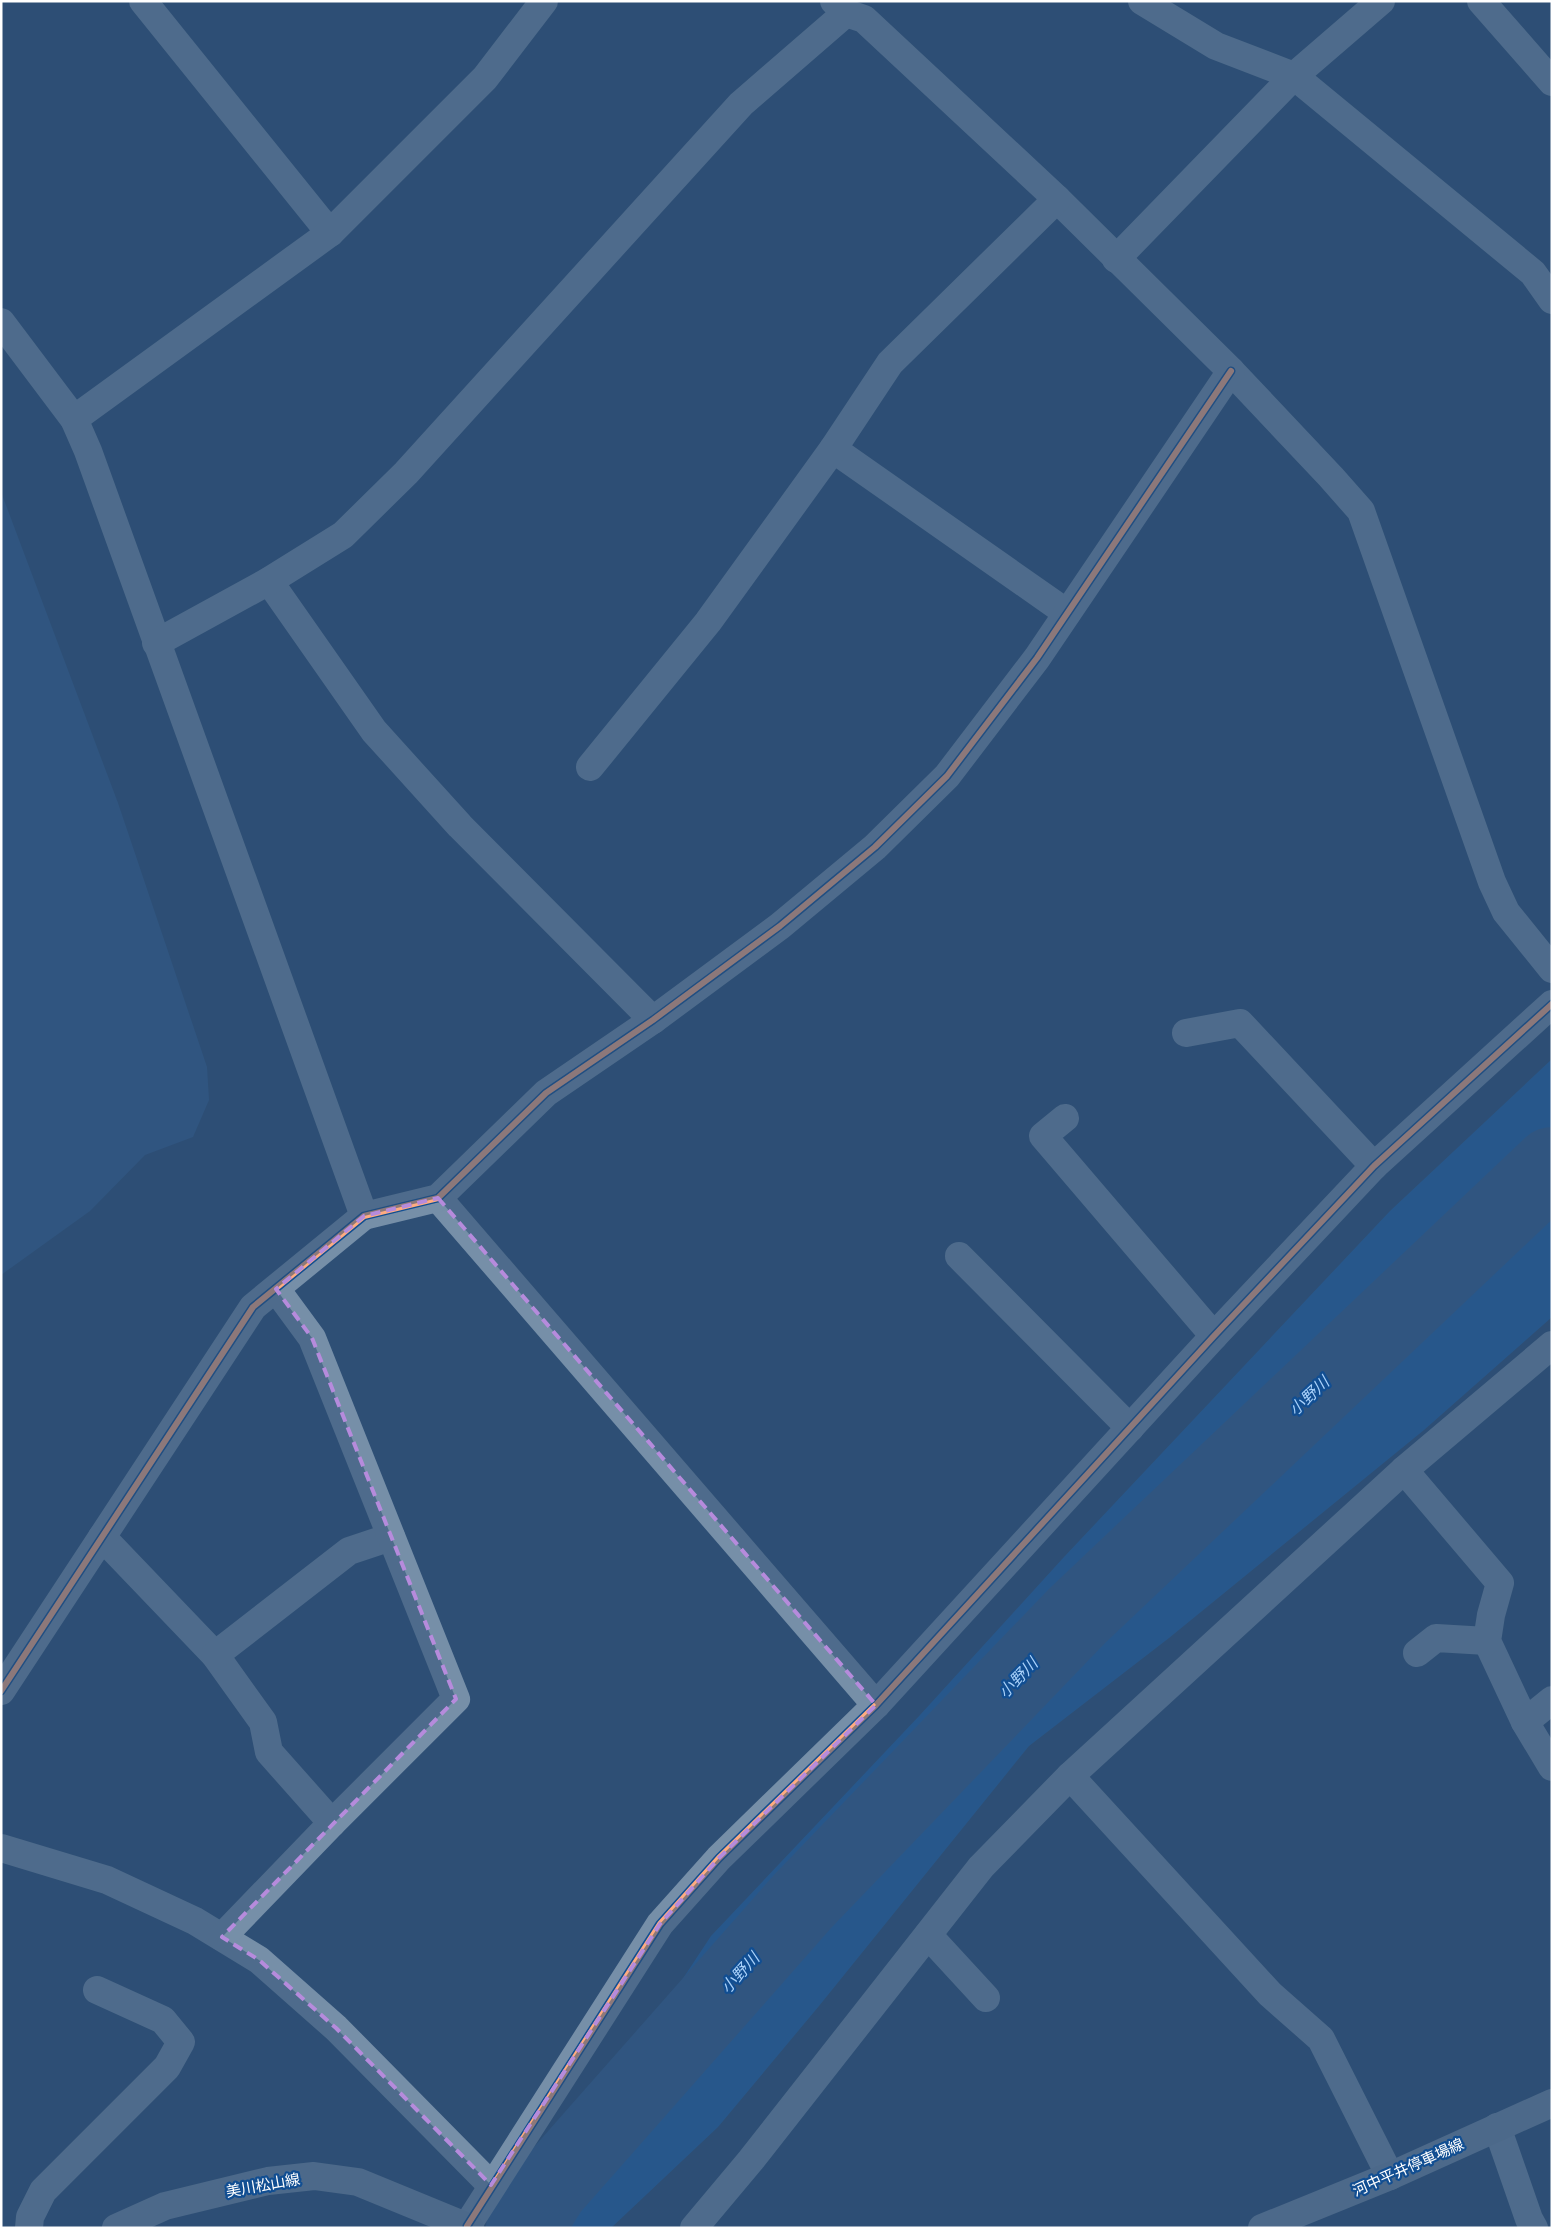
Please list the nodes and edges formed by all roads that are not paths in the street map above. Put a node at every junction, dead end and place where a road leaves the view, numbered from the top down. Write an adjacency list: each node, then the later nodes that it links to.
1 (143, 1): 10 (street)
2 (544, 1): 10 (street)
3 (1142, 1): 7 (street)
4 (1381, 1): 7 (street)
5 (1481, 1): 8 (street)
6 (856, 9): 9 (street); 17 (street)
7 (1294, 76): 11 (street); 12 (street)
8 (1552, 82)
9 (1058, 199): 11 (street); 16 (street)
10 (330, 233): 15 (street)
11 (1116, 259): 14 (street)
12 (1552, 300)
13 (1, 322): 15 (street)
14 (1231, 371): 18 (street); 21 (street)
15 (74, 419): 19 (street)
16 (833, 449): 18 (street); 20 (street)
17 (269, 582): 19 (street); 23 (street)
18 (1067, 614): 23 (street)
19 (156, 643): 28 (street)
20 (590, 768)
21 (1552, 970)
22 (1552, 1004): 26 (street)
23 (653, 1020): 27 (street)
24 (1186, 1033): 26 (street)
25 (1065, 1118): 31 (street)
26 (1374, 1166): 31 (street)
27 (438, 1198): 28 (street); 42 (street)
28 (364, 1216): 30 (street)
29 (959, 1256): 33 (street)
30 (276, 1289): 35 (street); 36 (street)
31 (1214, 1336): 33 (street)
32 (1552, 1345): 34 (street)
33 (1130, 1428): 42 (street)
34 (1404, 1470): 37 (street); 45 (street)
35 (102, 1537): 39 (street); 40 (street)
36 (391, 1537): 39 (street); 46 (street)
37 (1487, 1641): 38 (street); 43 (street)
38 (1416, 1653)
39 (215, 1654): 46 (street)
40 (1, 1690)
41 (1552, 1700): 43 (street)
42 (876, 1706): 55 (street)
43 (1525, 1722): 44 (street)
44 (1552, 1767)
45 (1070, 1776): 48 (street); 54 (street)
46 (332, 1823): 49 (street)
47 (1, 1848): 49 (street)
48 (928, 1935): 51 (street); 59 (street)
49 (222, 1937): 55 (street)
50 (98, 1990): 57 (street)
51 (986, 1998)
52 (1552, 2103): 53 (main road, 河中平井停車場線)
53 (1497, 2127): 54 (main road, 河中平井停車場線); 61 (street)
54 (1390, 2176): 60 (main road, 河中平井停車場線)
55 (491, 2185): 56 (street)
56 (467, 2227): 58 (main road, 美川松山線)
57 (29, 2228)
58 (116, 2228)
59 (694, 2228)
60 (1262, 2228)
61 (1534, 2228)

